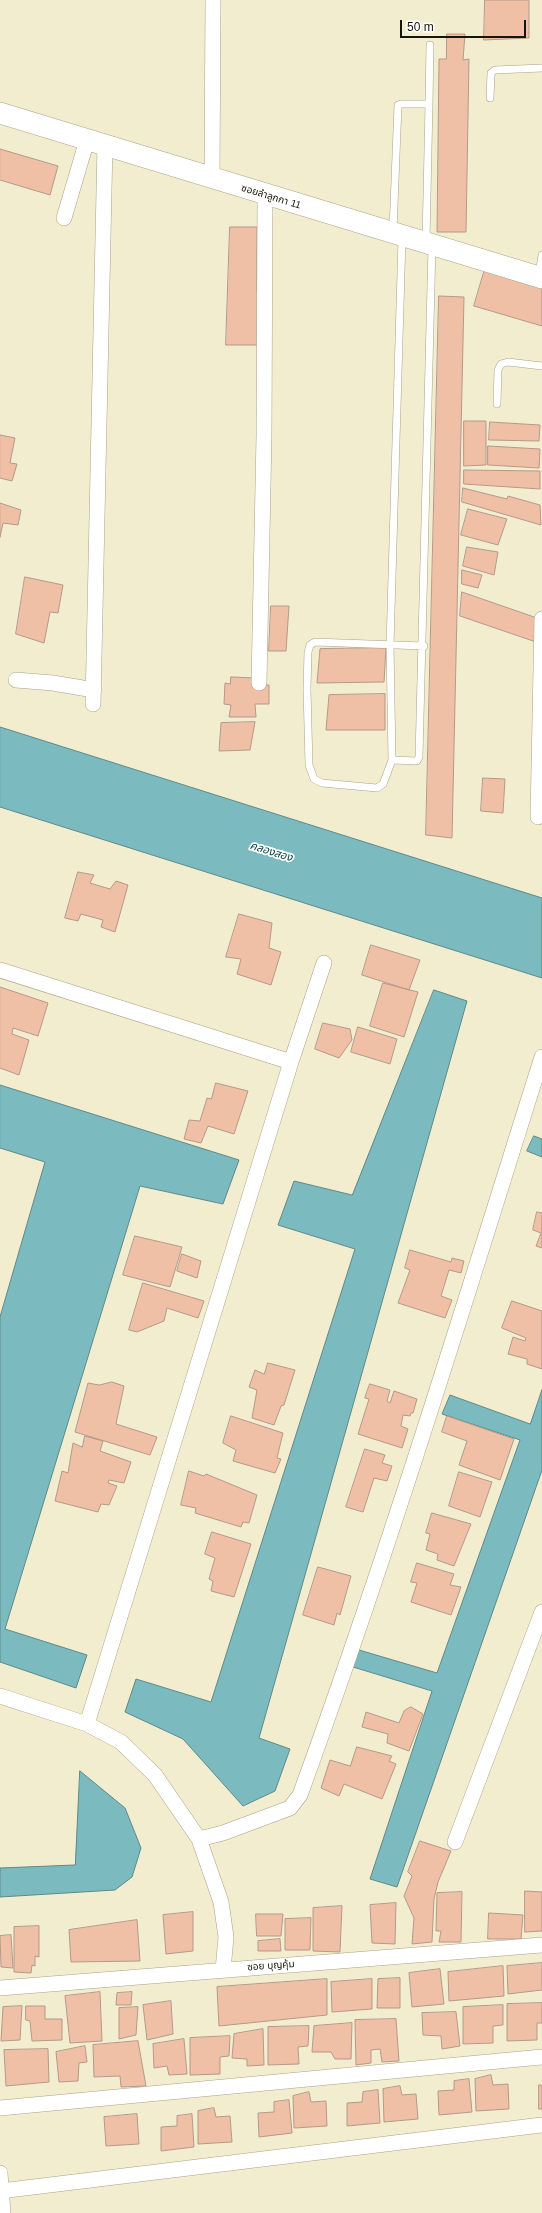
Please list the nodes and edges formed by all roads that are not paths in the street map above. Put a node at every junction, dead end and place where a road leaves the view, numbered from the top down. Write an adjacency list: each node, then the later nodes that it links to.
1 (213, 0): 8 (street)
2 (430, 45): 5 (lane)
3 (542, 68): 4 (lane)
4 (490, 98)
5 (429, 104): 11 (lane); 12 (lane)
6 (0, 113): 7 (street, ซอยลำลูกกา 11)
7 (96, 142): 8 (street, ซอยลำลูกกา 11); 10 (street); 20 (street)
8 (212, 178): 9 (street, ซอยลำลูกกา 11)
9 (264, 195): 11 (street, ซอยลำลูกกา 11); 21 (street)
10 (64, 218)
11 (397, 234): 12 (street, ซอยลำลูกกา 11); 18 (lane)
12 (429, 245): 14 (street, ซอยลำลูกกา 11); 19 (lane)
13 (542, 255): 14 (lane)
14 (540, 277)
15 (542, 366): 16 (lane)
16 (497, 404)
17 (542, 619): 23 (street)
18 (390, 646): 19 (lane); 22 (lane); 22 (lane)
19 (424, 646): 22 (lane)
20 (16, 680)
21 (259, 683)
22 (392, 760)
23 (538, 817)
24 (324, 962): 27 (street)
25 (0, 970): 27 (street)
26 (542, 1056): 31 (street)
27 (291, 1062): 30 (street)
28 (542, 1612): 32 (street)
29 (0, 1696): 30 (street)
30 (87, 1724): 31 (street)
31 (199, 1839): 34 (street)
32 (455, 1842)
33 (542, 1945): 34 (street, ซอย บุญคุ้ม)
34 (223, 1970): 35 (street, ซอย บุญคุ้ม)
35 (0, 1988)
36 (542, 2057): 37 (street)
37 (0, 2108)
38 (542, 2125): 40 (street)
39 (0, 2173): 40 (street)
40 (1, 2191): 41 (street)
41 (3, 2213)

